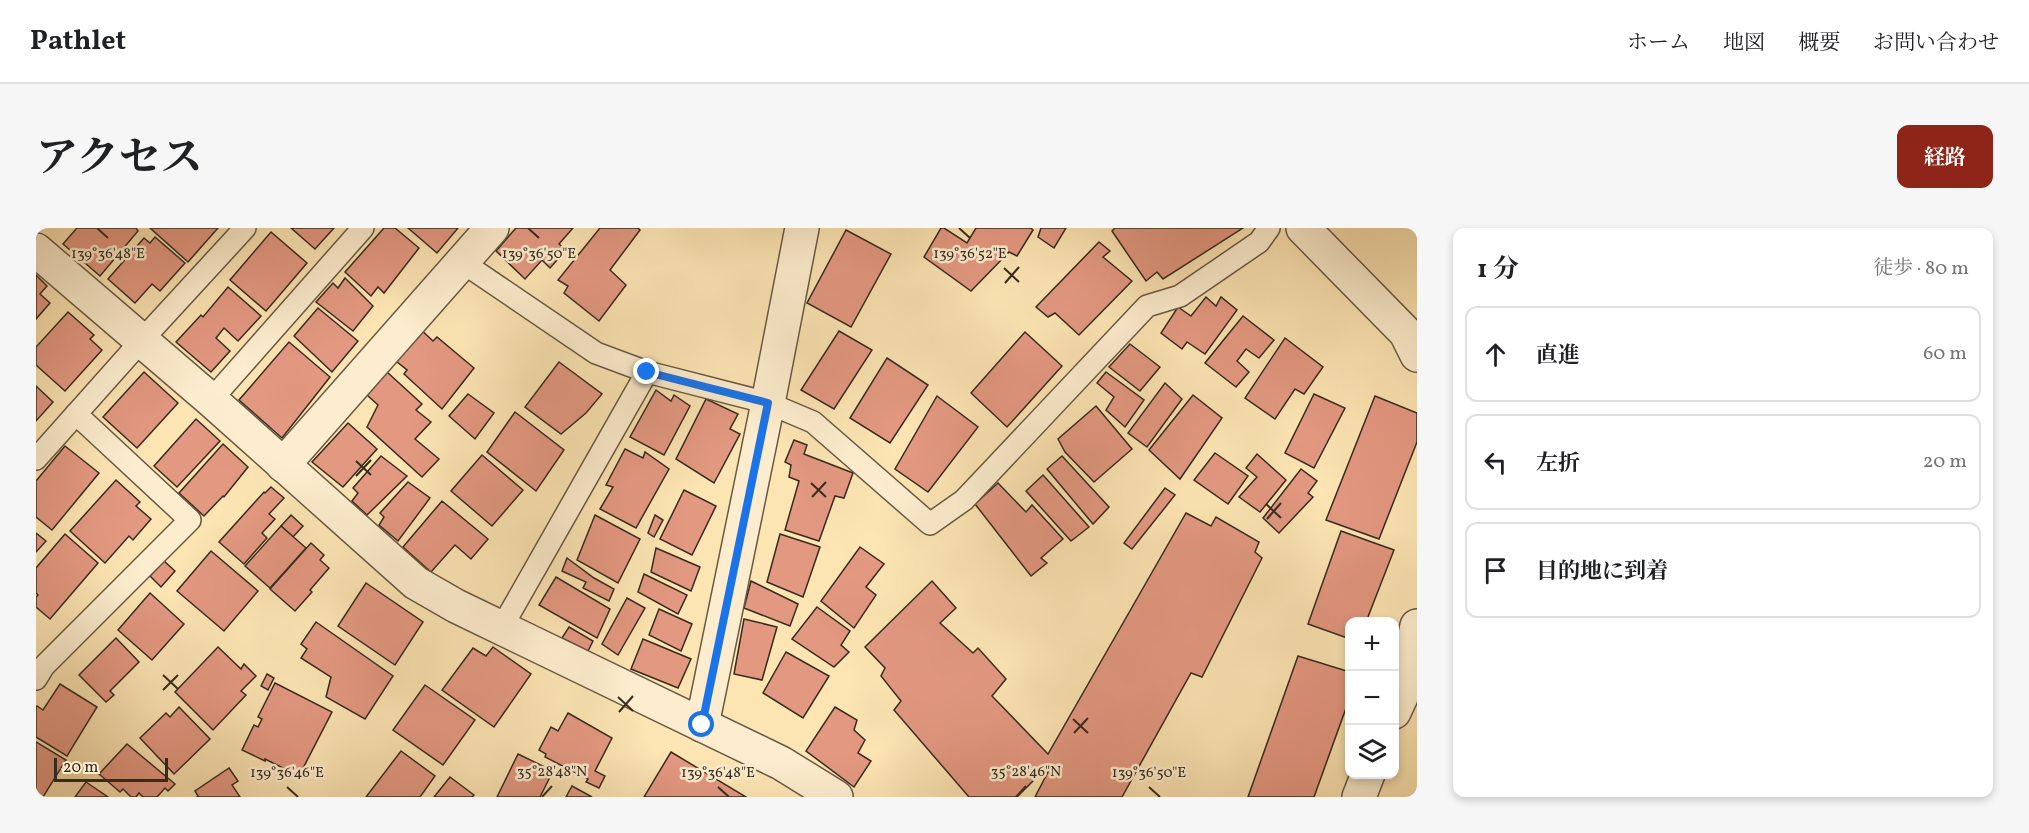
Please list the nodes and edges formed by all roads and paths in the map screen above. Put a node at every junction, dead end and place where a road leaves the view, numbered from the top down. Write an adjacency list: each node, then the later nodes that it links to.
1 (245, 228): 9 (lane)
2 (363, 228): 12 (lane)
3 (492, 228): 8 (street)
4 (802, 228): 13 (street)
5 (1269, 228): 13 (lane)
6 (1303, 228): 10 (street)
7 (36, 250): 9 (street)
8 (462, 262): 11 (lane); 16 (street)
9 (142, 340): 12 (street); 14 (lane)
10 (1417, 355)
11 (647, 372): 13 (lane); 18 (lane)
12 (211, 400): 16 (street)
13 (768, 403): 21 (street)
14 (76, 414): 15 (lane); 19 (lane)
15 (36, 459)
16 (283, 465): 18 (street)
17 (1417, 626): 20 (street)
18 (502, 627): 21 (street)
19 (36, 680)
20 (1399, 702)
21 (702, 725): 23 (street)
22 (1366, 779): 24 (street)
23 (836, 797)
24 (1359, 797)

